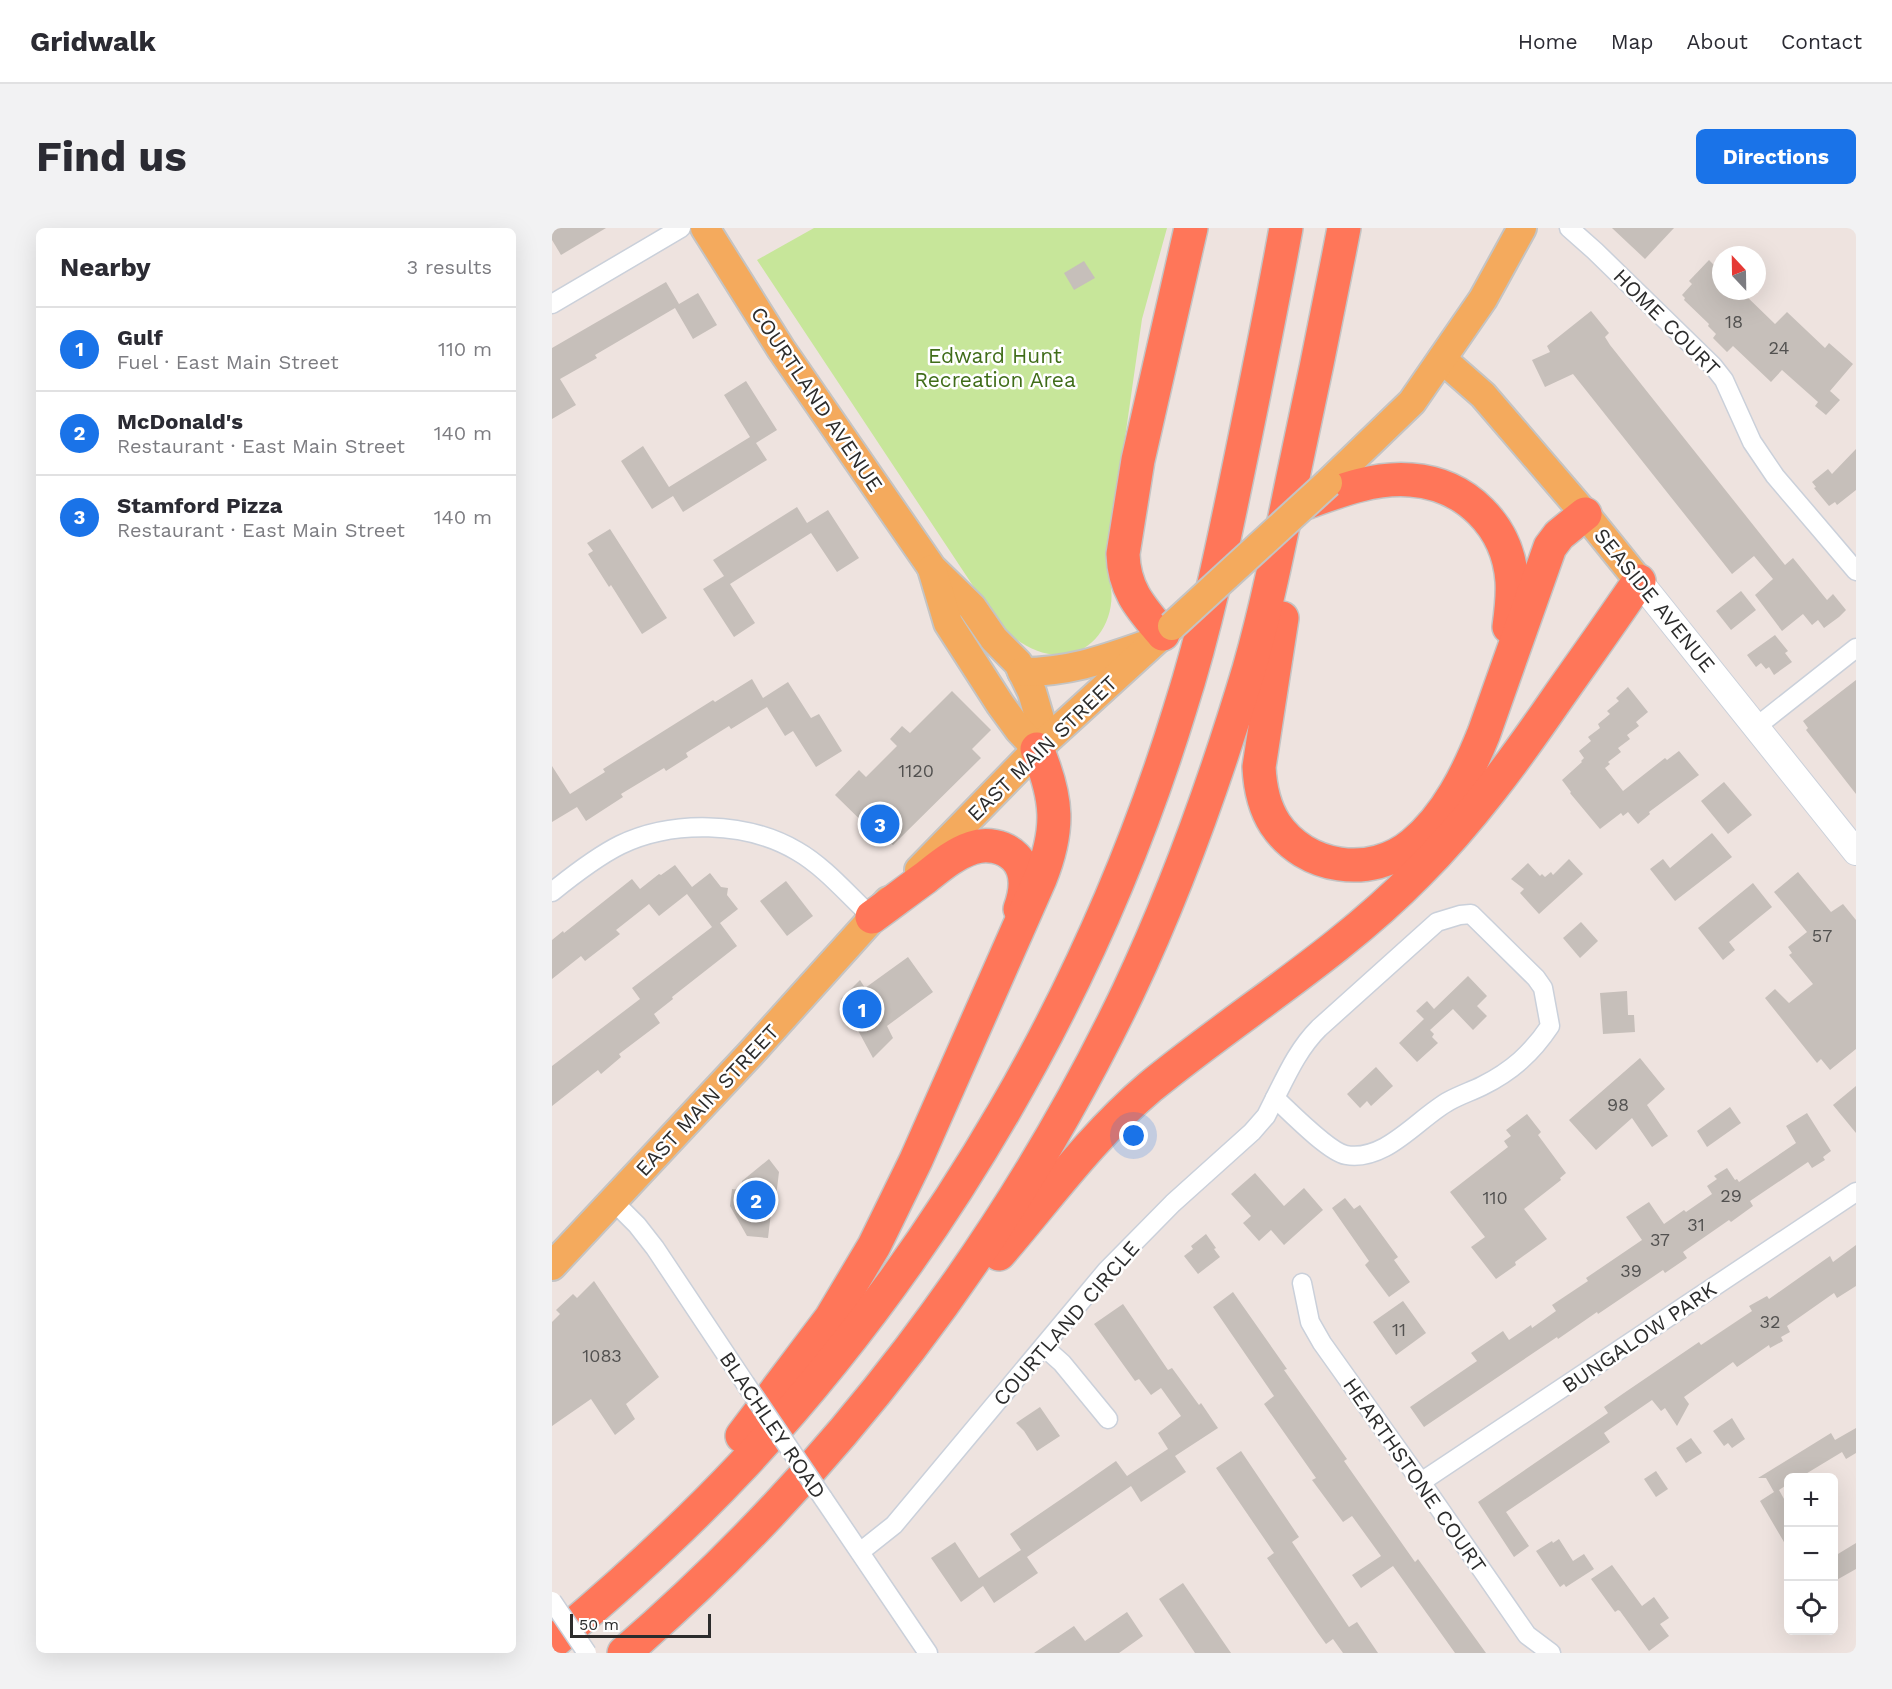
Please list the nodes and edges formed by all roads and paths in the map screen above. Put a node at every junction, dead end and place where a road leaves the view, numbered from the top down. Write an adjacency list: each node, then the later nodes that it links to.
1 (681, 228): 8 (street)
2 (705, 228): 12 (main road, COURTLAND AVENUE)
3 (1191, 228): 17 (highway)
4 (1286, 228): 37 (highway)
5 (1345, 228): 20 (highway); 32 (highway)
6 (1522, 228): 9 (main road, EAST MAIN STREET)
7 (1569, 228): 13 (street, HOME COURT)
8 (552, 304)
9 (1442, 359): 10 (main road, EAST MAIN STREET); 11 (main road, SEASIDE AVENUE)
10 (1318, 492): 17 (main road, EAST MAIN STREET, bridge); 20 (highway)
11 (1586, 514): 14 (main road, SEASIDE AVENUE); 20 (highway)
12 (932, 568): 15 (main road, COURTLAND AVENUE); 16 (main road, COURTLAND AVENUE)
13 (1856, 571)
14 (1640, 581): 21 (main road, SEASIDE AVENUE); 32 (highway)
15 (972, 607): 16 (main road); 19 (main road, COURTLAND AVENUE)
16 (948, 623): 22 (main road, COURTLAND AVENUE)
17 (1163, 634): 19 (main road); 22 (main road, EAST MAIN STREET)
18 (1856, 648): 21 (street)
19 (1022, 672): 22 (main road, COURTLAND AVENUE)
20 (1495, 702)
21 (1756, 727): 23 (main road, SEASIDE AVENUE)
22 (1037, 749): 25 (main road, EAST MAIN STREET); 26 (highway)
23 (1856, 852)
24 (553, 888): 25 (street)
25 (872, 917): 26 (highway); 29 (main road, EAST MAIN STREET)
26 (981, 1011): 37 (highway)
27 (1275, 1098): 27 (street, COURTLAND CIRCLE); 33 (street, COURTLAND CIRCLE)
28 (1856, 1191): 35 (street, BUNGALOW PARK)
29 (613, 1201): 30 (main road, EAST MAIN STREET); 36 (street, BLACHLEY ROAD, bridge)
30 (552, 1266)
31 (1302, 1282): 35 (street, HEARTHSTONE COURT)
32 (913, 1345): 41 (highway)
33 (1044, 1347): 34 (street); 36 (street, COURTLAND CIRCLE)
34 (1108, 1419)
35 (1421, 1482): 43 (street, HEARTHSTONE COURT)
36 (860, 1552): 42 (street, BLACHLEY ROAD)
37 (648, 1560): 39 (highway)
38 (552, 1601): 40 (street, bridge)
39 (552, 1643)
40 (587, 1653)
41 (624, 1653)
42 (928, 1653)
43 (1551, 1653)

